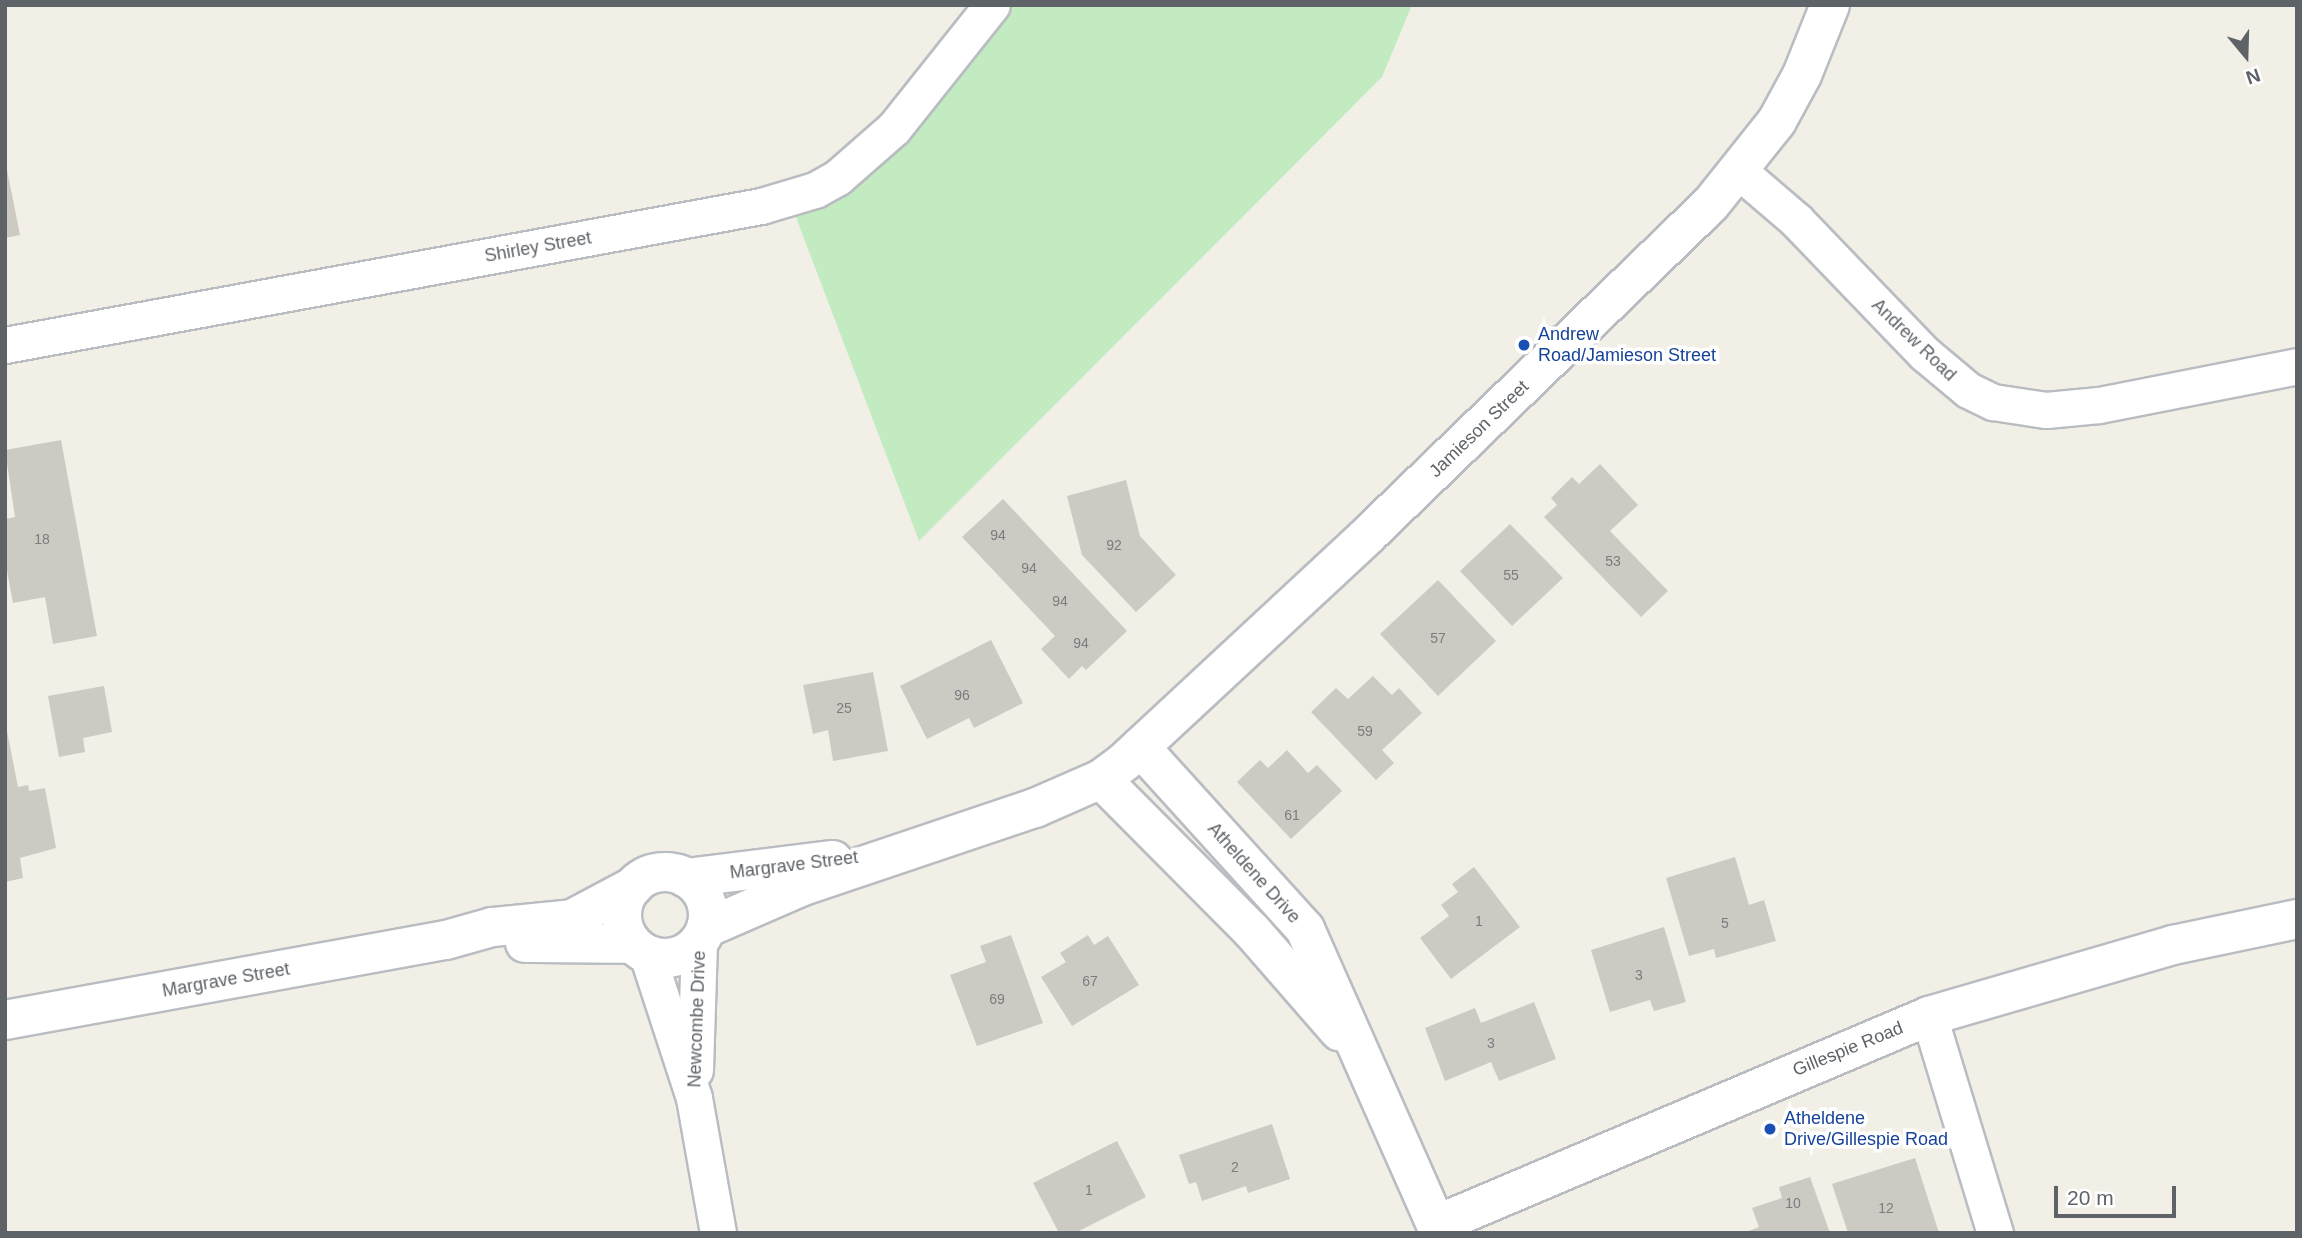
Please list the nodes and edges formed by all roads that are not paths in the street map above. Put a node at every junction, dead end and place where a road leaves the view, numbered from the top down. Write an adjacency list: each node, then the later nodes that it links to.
1 (992, 5): 4 (street, Shirley Street)
2 (1830, 5): 3 (street, Jamieson Street)
3 (1740, 172): 5 (street, Andrew Road); 6 (street, Jamieson Street)
4 (5, 345)
5 (2297, 366)
6 (1140, 747): 7 (street, Jamieson Street); 17 (street, Atheldene Drive)
7 (1101, 779): 8 (street, Margrave Street); 17 (street, Atheldene Drive)
8 (901, 851): 9 (street, Margrave Street); 12 (street, Margrave Street)
9 (687, 878): 10 (street); 12 (street)
10 (634, 886): 13 (street, Margrave Street); 14 (street)
11 (2297, 919): 15 (street, Gillespie Road)
12 (703, 934): 14 (street); 18 (street, Newcombe Drive)
13 (446, 940): 14 (street, Margrave Street); 16 (street, Margrave Street)
14 (639, 949): 18 (street, Newcombe Drive)
15 (1929, 1016): 19 (street, Gillespie Road); 21 (street)
16 (5, 1020)
17 (1358, 1054): 19 (street, Atheldene Drive)
18 (694, 1098): 20 (street, Newcombe Drive)
19 (1431, 1230)
20 (718, 1233)
21 (1995, 1233)

